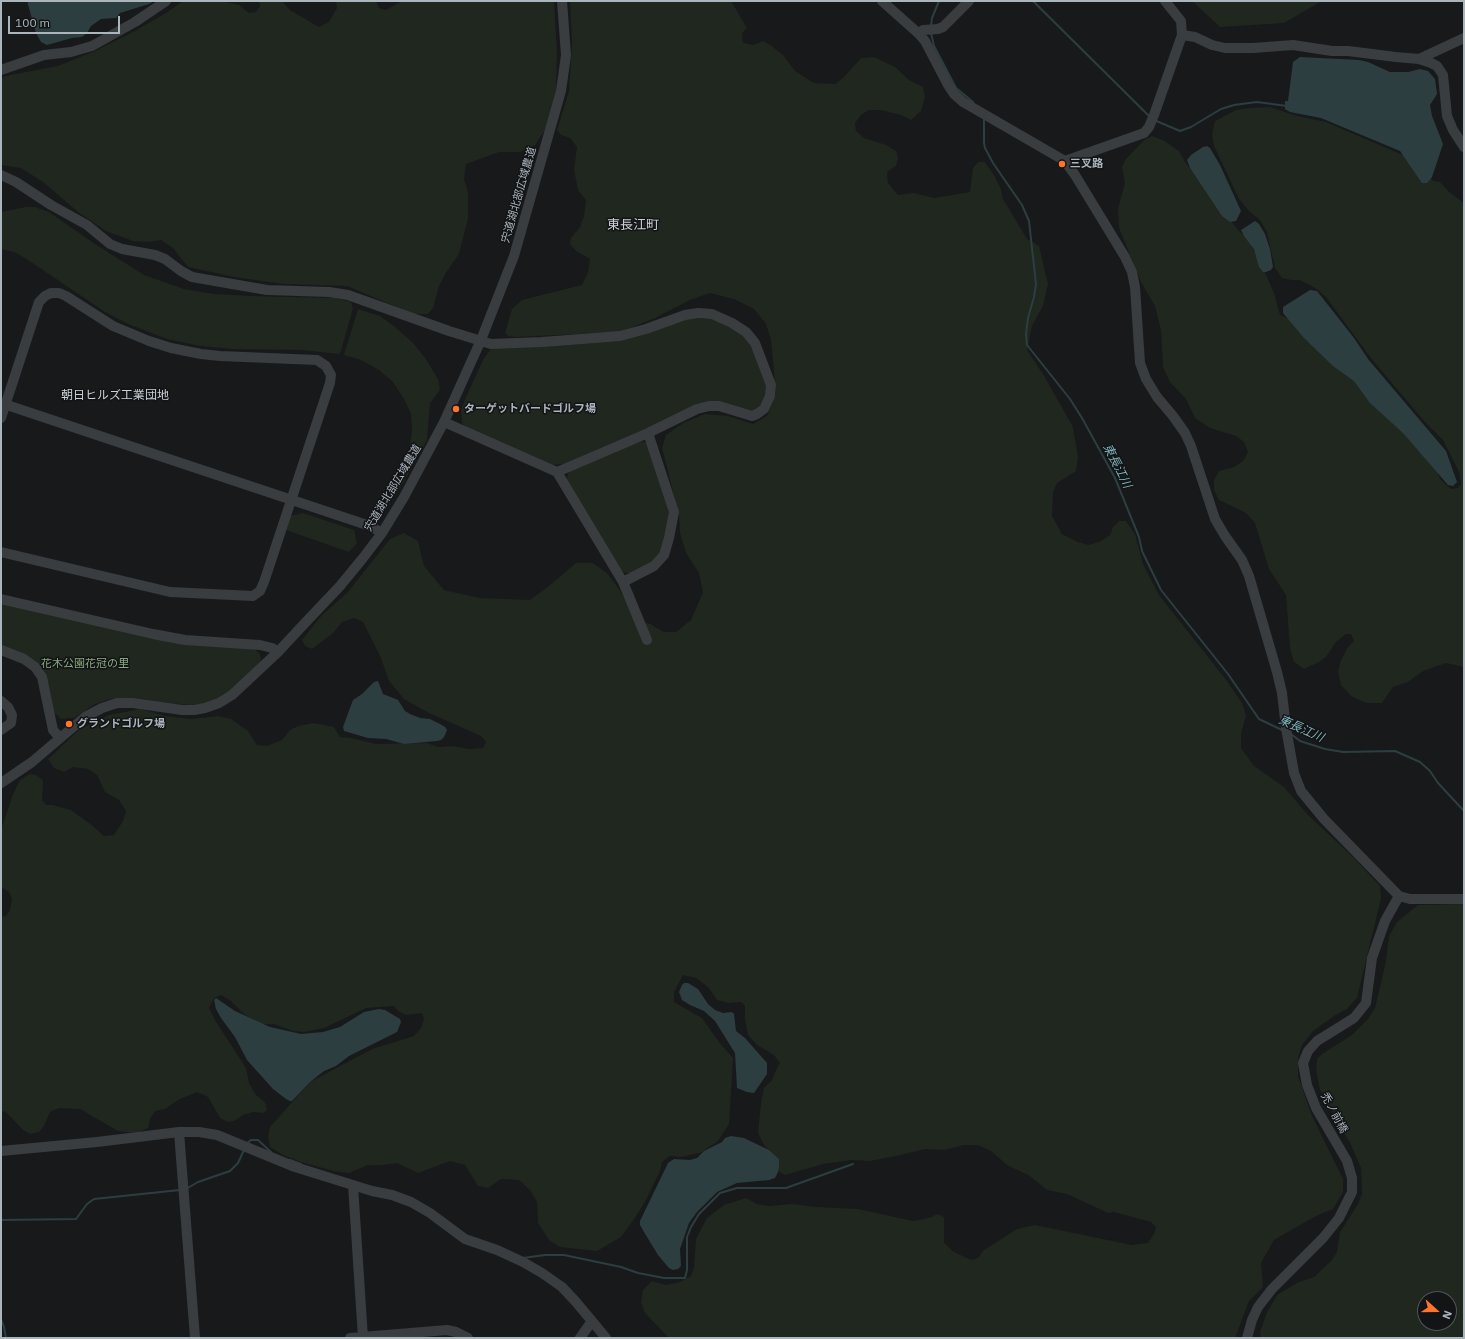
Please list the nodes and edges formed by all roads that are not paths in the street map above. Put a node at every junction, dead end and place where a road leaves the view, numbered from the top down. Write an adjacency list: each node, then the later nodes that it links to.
1 (166, 1): 10 (street)
2 (562, 1): 14 (street, 宍道湖北部広域農道)
3 (882, 1): 6 (street)
4 (969, 1): 6 (street)
5 (1165, 1): 7 (street)
6 (919, 34): 12 (street)
7 (1182, 35): 9 (street); 12 (street)
8 (1464, 38): 9 (street)
9 (1419, 59): 11 (street)
10 (1, 70)
11 (1464, 147)
12 (1065, 161): 32 (street)
13 (1, 174): 14 (street)
14 (481, 340): 17 (street, 宍道湖北部広域農道); 18 (street)
15 (3, 404): 16 (street); 20 (street); 20 (street)
16 (1, 418)
17 (444, 422): 19 (street); 21 (street, 宍道湖北部広域農道)
18 (648, 433): 19 (street); 23 (street)
19 (557, 472): 23 (street)
20 (292, 500): 21 (street); 22 (street)
21 (382, 533): 27 (street, 宍道湖北部広域農道)
22 (1, 552)
23 (624, 582): 25 (street)
24 (1, 599): 27 (street)
25 (647, 640)
26 (1, 650): 30 (street)
27 (278, 652): 30 (street, 宍道湖北部広域農道)
28 (1, 701): 29 (street)
29 (1, 730)
30 (60, 738): 31 (street, 宍道湖北部広域農道)
31 (1, 783)
32 (1399, 896): 33 (street); 44 (street, 禿ノ前橋)
33 (1464, 899)
34 (179, 1132): 35 (street); 36 (street); 39 (street)
35 (1, 1150)
36 (353, 1185): 37 (street); 38 (street)
37 (592, 1321): 42 (street); 43 (street)
38 (363, 1337): 40 (street); 41 (street)
39 (195, 1338)
40 (350, 1338)
41 (468, 1338)
42 (580, 1338)
43 (606, 1338)
44 (1247, 1338)

